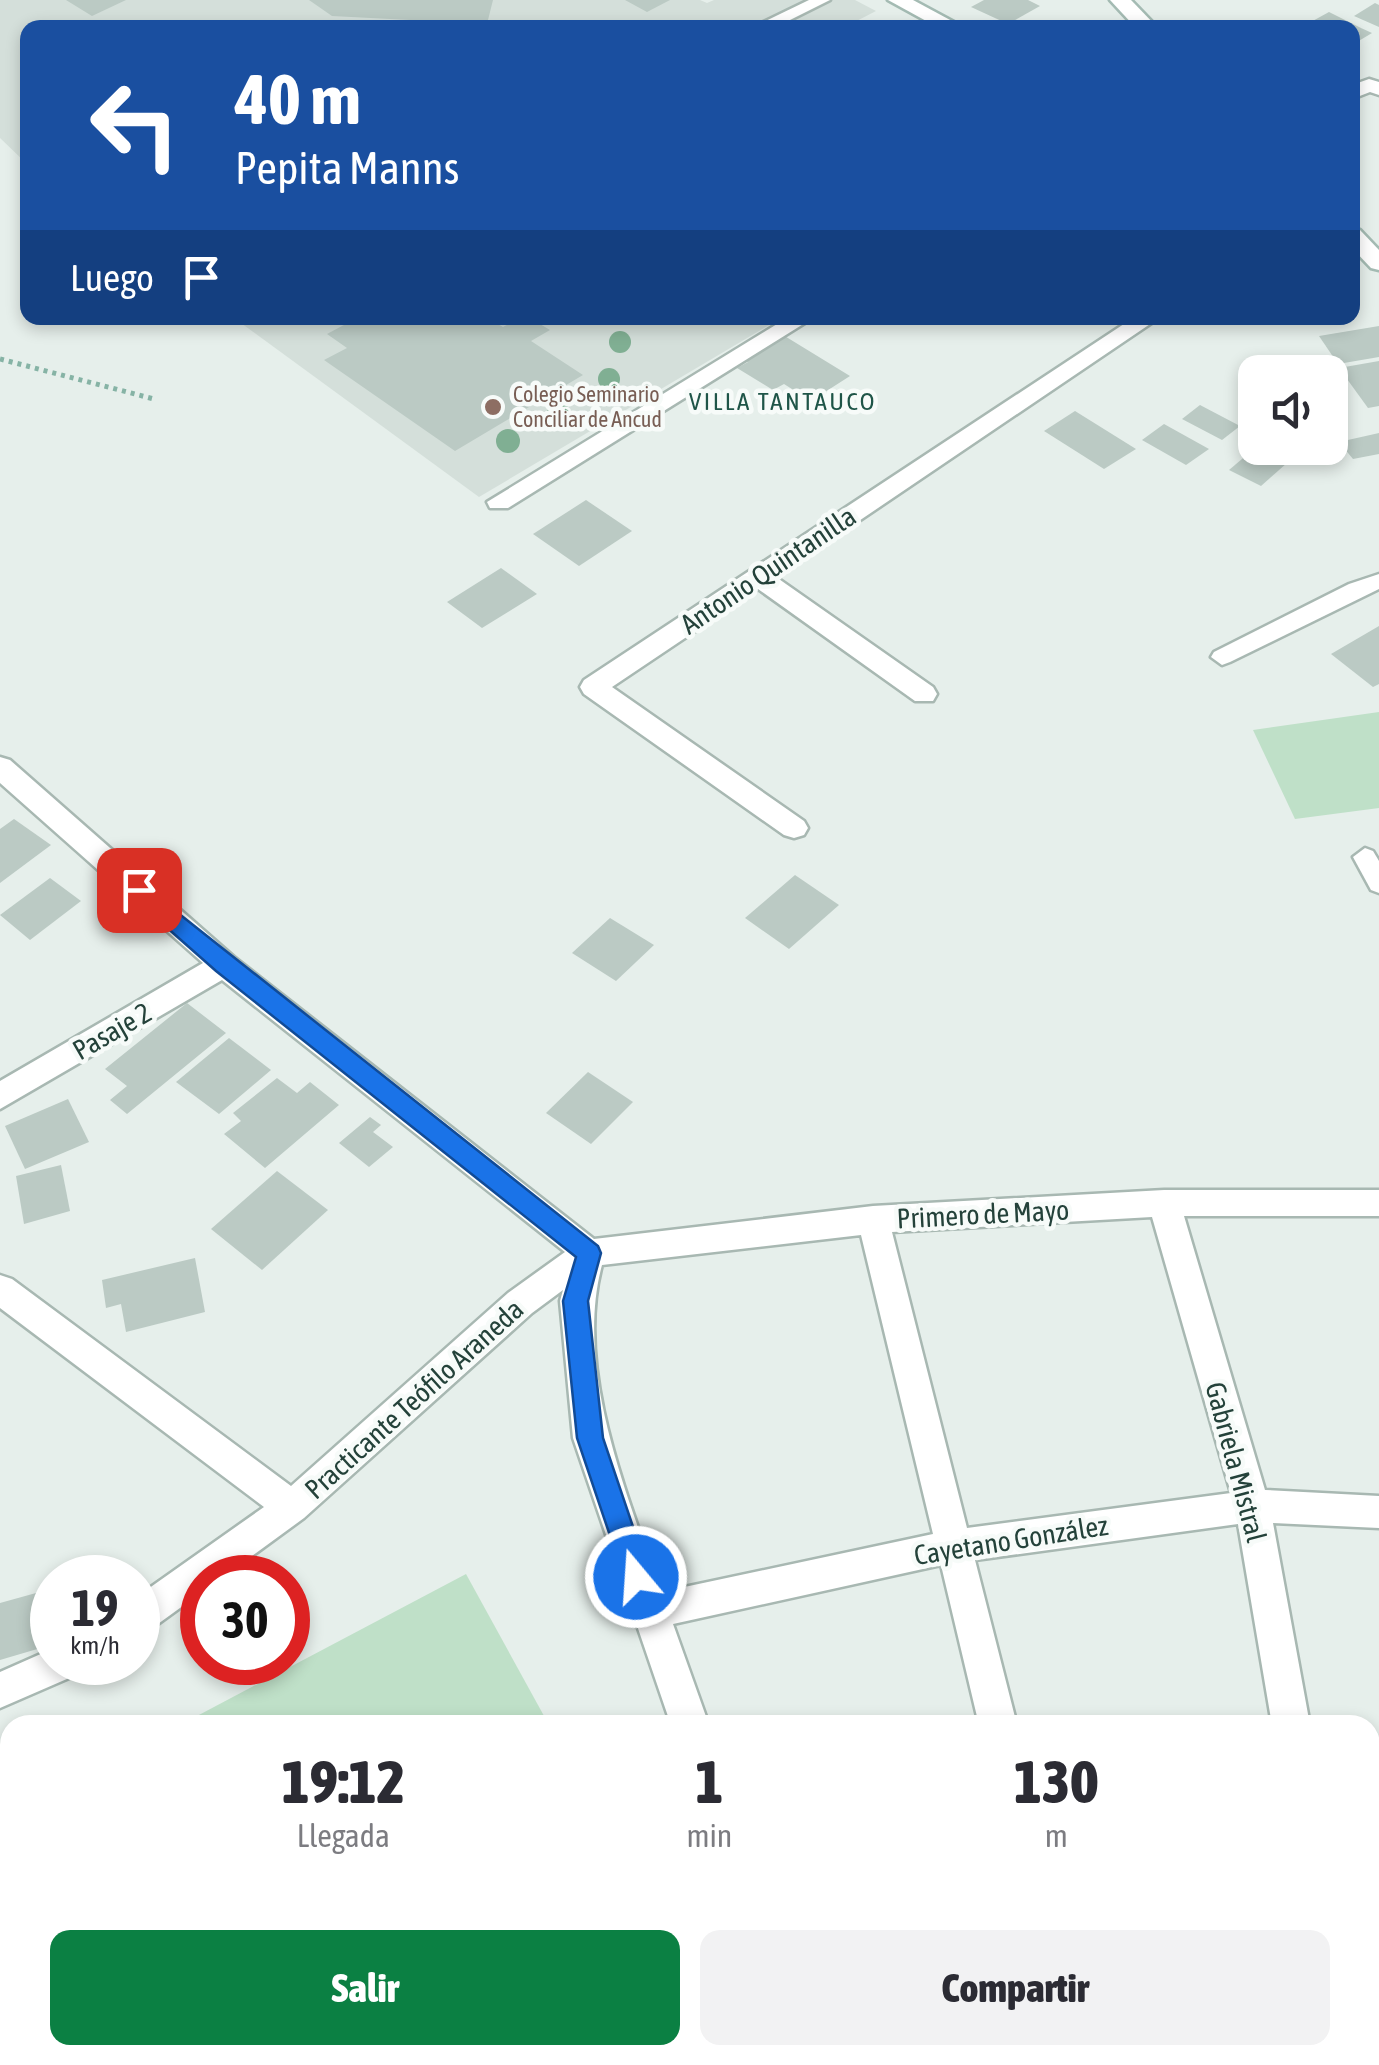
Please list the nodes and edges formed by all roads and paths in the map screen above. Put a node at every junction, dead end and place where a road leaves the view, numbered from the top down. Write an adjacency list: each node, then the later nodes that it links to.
1 (822, 0): 4 (lane)
2 (898, 0): 5 (street)
3 (1120, 0): 6 (street)
4 (777, 20)
5 (939, 20)
6 (1140, 20)
7 (790, 325): 11 (street)
8 (1137, 325): 12 (street, Antonio Quintanilla)
9 (0, 359): 10 (path)
10 (154, 398)
11 (499, 502)
12 (757, 576): 15 (street); 17 (street, Antonio Quintanilla)
13 (1379, 581): 14 (lane)
14 (1222, 656)
15 (924, 694)
16 (0, 767): 20 (street)
17 (794, 828)
18 (1365, 857): 19 (lane)
19 (1379, 884)
20 (224, 965): 21 (street, Pasaje 2); 25 (street)
21 (0, 1096)
22 (1164, 1203): 23 (street, Primero de Mayo); 24 (street, Primero de Mayo); 27 (street, Gabriela Mistral)
23 (1379, 1203)
24 (873, 1220): 25 (street, Primero de Mayo); 30 (street)
25 (589, 1253): 28 (street, Practicante Teófilo Araneda); 32 (street)
26 (0, 1289): 28 (street, Practicante Teófilo Araneda)
27 (1252, 1506): 29 (street, Cayetano González); 30 (street, Cayetano González); 37 (street, Gabriela Mistral)
28 (292, 1507): 31 (street)
29 (1379, 1512)
30 (952, 1546): 32 (street, Cayetano González); 36 (street)
31 (160, 1602)
32 (648, 1612): 35 (street)
33 (30, 1677): 34 (street)
34 (0, 1690)
35 (686, 1715)
36 (995, 1715)
37 (1289, 1715)

